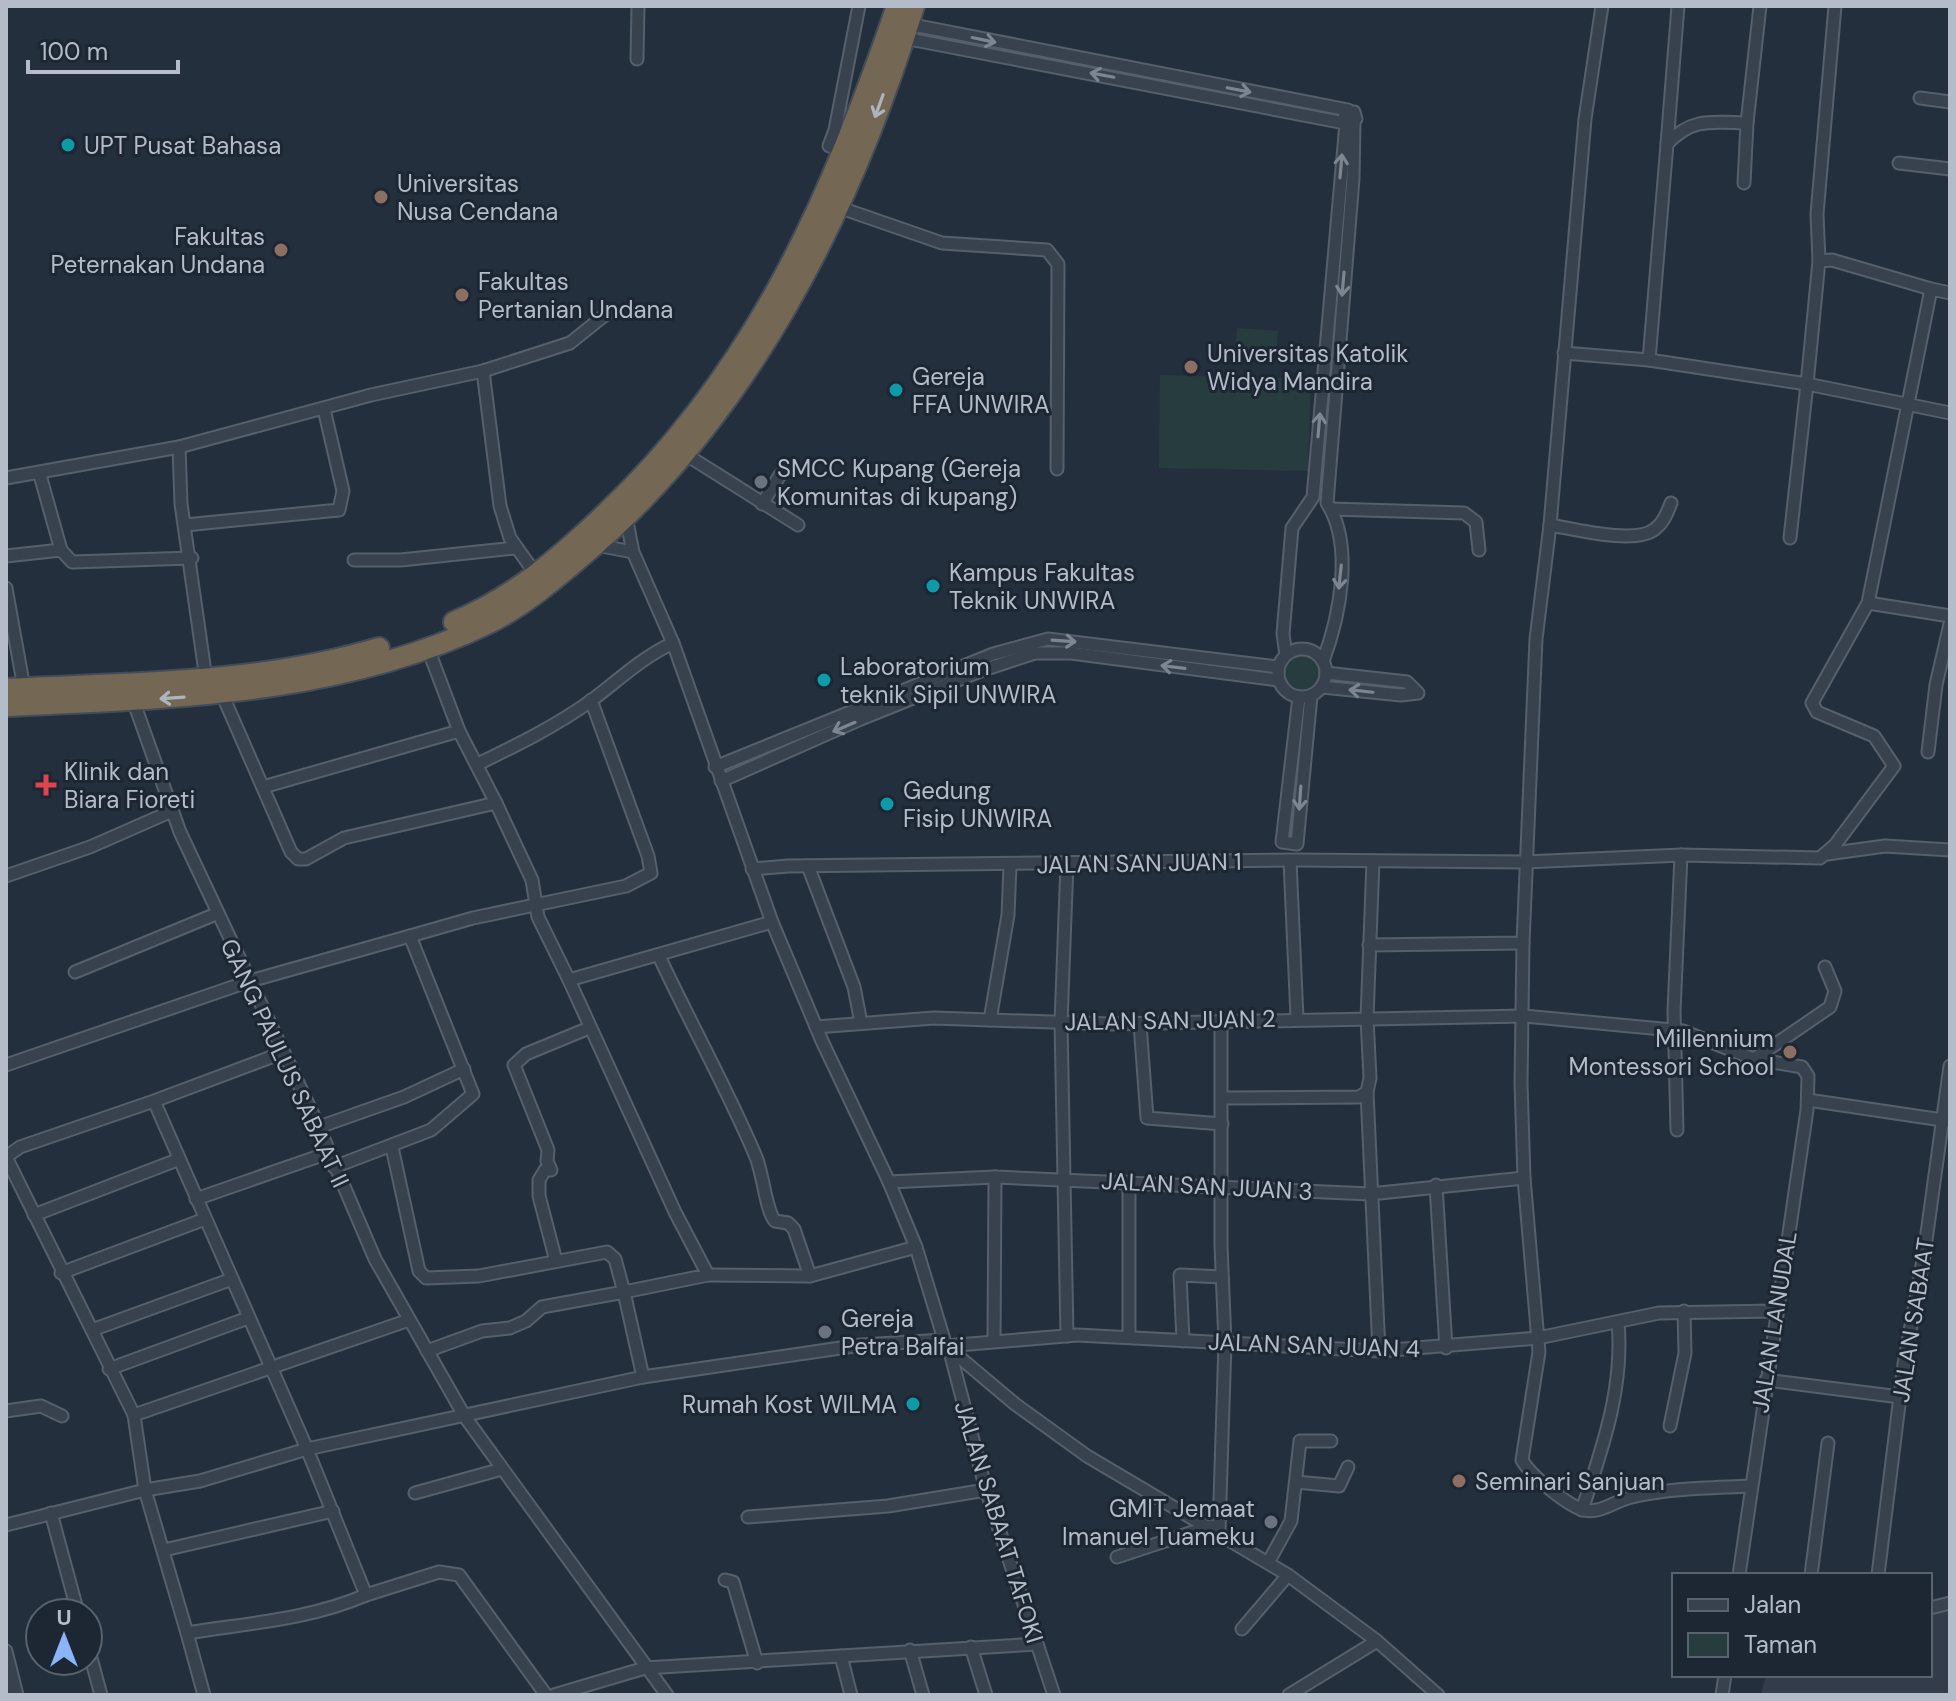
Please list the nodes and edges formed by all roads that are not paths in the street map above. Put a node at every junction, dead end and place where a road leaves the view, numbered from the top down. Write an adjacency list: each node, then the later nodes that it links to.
1 (638, 6): 9 (street)
2 (859, 6): 15 (street)
3 (897, 6): 15 (highway)
4 (1602, 6): 24 (street)
5 (1678, 6): 14 (street)
6 (1760, 6): 13 (street)
7 (1835, 6): 20 (street)
8 (909, 23): 12 (street); 19 (highway, one-way to 19)
9 (637, 59)
10 (1920, 98): 11 (street)
11 (1950, 102)
12 (1348, 119): 40 (street, one-way to 40); 61 (street, one-way to 12)
13 (1747, 123): 14 (street); 18 (street)
14 (1667, 144): 25 (street)
15 (845, 150): 19 (highway)
16 (1899, 163): 17 (street)
17 (1950, 169)
18 (1744, 183)
19 (830, 205): 31 (highway); 34 (street)
20 (1819, 261): 21 (street); 27 (street)
21 (1931, 289): 22 (street); 28 (street)
22 (1950, 293)
23 (610, 311): 26 (street)
24 (1564, 353): 25 (street); 44 (street)
25 (1649, 360): 27 (street)
26 (483, 371): 29 (street); 47 (street)
27 (1807, 384): 28 (street); 45 (street)
28 (1909, 402): 30 (street); 56 (street)
29 (324, 409): 32 (street); 42 (street)
30 (1950, 413)
31 (703, 418): 33 (highway); 54 (highway)
32 (179, 447): 35 (street); 42 (street)
33 (685, 454): 39 (street); 41 (highway)
34 (1057, 469)
35 (40, 475): 37 (street); 48 (street)
36 (780, 475): 39 (street)
37 (6, 478)
38 (1671, 503): 44 (street)
39 (762, 504): 43 (street)
40 (1331, 509): 49 (street); 63 (street, one-way to 63)
41 (626, 517): 46 (highway); 50 (street, JALAN SABAAT TAFOKI)
42 (185, 525): 52 (street)
43 (798, 525)
44 (1550, 525): 91 (street)
45 (1790, 538)
46 (596, 545): 50 (street); 60 (highway)
47 (515, 548): 53 (street); 54 (street)
48 (61, 550): 51 (street); 52 (street)
49 (1479, 550)
50 (633, 552): 59 (street, JALAN SABAAT TAFOKI)
51 (6, 556)
52 (192, 558): 66 (street)
53 (354, 560)
54 (537, 576): 66 (highway)
55 (6, 588): 68 (street)
56 (1868, 603): 57 (street); 88 (street)
57 (1950, 616)
58 (1950, 624): 77 (street)
59 (673, 643): 73 (street); 81 (street, JALAN SABAAT TAFOKI)
60 (427, 646): 70 (highway); 75 (street)
61 (1286, 655): 63 (street); 65 (street)
62 (1200, 657): 64 (street); 65 (street); 76 (street, one-way to 62)
63 (1325, 667): 67 (street); 67 (street, one-way to 67)
64 (1199, 670): 65 (street); 76 (street, one-way to 76)
65 (1278, 674): 71 (street)
66 (206, 679): 69 (highway)
67 (1322, 687): 71 (street)
68 (15, 688): 69 (highway)
69 (72, 694): 72 (highway); 74 (highway)
70 (222, 694): 72 (highway, one-way to 72); 83 (street)
71 (1305, 697): 78 (street); 79 (street)
72 (133, 700): 85 (street, GANG PAULUS SABAAT II)
73 (591, 700): 80 (street); 97 (street)
74 (6, 706)
75 (459, 731): 80 (street); 83 (street)
76 (817, 731): 81 (street); 82 (street)
77 (1928, 752)
78 (1290, 757): 79 (street); 79 (street, one-way to 78)
79 (1303, 758)
80 (478, 764): 84 (street)
81 (715, 767): 82 (street, JALAN SABAAT TAFOKI)
82 (721, 781): 95 (street, JALAN SABAAT TAFOKI)
83 (263, 787): 84 (street)
84 (496, 803): 97 (street)
85 (172, 811): 96 (street); 98 (street, GANG PAULUS SABAAT II)
86 (1950, 850): 88 (street, JALAN SAN JUAN 1)
87 (1681, 855): 88 (street, JALAN SAN JUAN 1); 91 (street, JALAN SAN JUAN 1); 118 (street)
88 (1825, 855)
89 (1290, 861): 90 (street, JALAN SAN JUAN 1); 92 (street, JALAN SAN JUAN 1); 109 (street)
90 (1373, 861): 91 (street, JALAN SAN JUAN 1); 102 (street)
91 (1525, 862): 101 (street)
92 (1067, 864): 93 (street, JALAN SAN JUAN 1); 113 (street)
93 (1010, 865): 94 (street, JALAN SAN JUAN 1); 111 (street)
94 (808, 866): 95 (street, JALAN SAN JUAN 1); 114 (street)
95 (752, 869): 99 (street, JALAN SABAAT TAFOKI)
96 (6, 876)
97 (535, 907): 100 (street); 106 (street)
98 (216, 914): 105 (street); 107 (street, GANG PAULUS SABAAT II)
99 (772, 922): 103 (street); 116 (street, JALAN SABAAT TAFOKI)
100 (410, 936): 107 (street); 123 (street)
101 (1523, 943): 102 (street); 108 (street)
102 (1369, 945): 110 (street)
103 (659, 956): 106 (street); 152 (street)
104 (1825, 967): 120 (street)
105 (75, 972)
106 (569, 980): 117 (street)
107 (250, 981): 119 (street, GANG PAULUS SABAAT II); 121 (street)
108 (1524, 1016): 110 (street, JALAN SAN JUAN 2); 118 (street, JALAN SAN JUAN 2); 138 (street)
109 (1297, 1018): 110 (street, JALAN SAN JUAN 2); 112 (street, JALAN SAN JUAN 2)
110 (1367, 1018): 125 (street)
111 (990, 1020): 113 (street, JALAN SAN JUAN 2); 114 (street, JALAN SAN JUAN 2)
112 (1221, 1020): 115 (street, JALAN SAN JUAN 2); 126 (street)
113 (1061, 1022): 115 (street, JALAN SAN JUAN 2); 139 (street)
114 (861, 1023): 116 (street, JALAN SAN JUAN 2)
115 (1140, 1024): 130 (street)
116 (816, 1027): 140 (street, JALAN SABAAT TAFOKI)
117 (589, 1028): 149 (street); 151 (street)
118 (1674, 1030): 120 (street, JALAN SAN JUAN 2); 132 (street)
119 (282, 1053): 128 (street); 131 (street, GANG PAULUS SABAAT II)
120 (1754, 1059): 124 (street, JALAN SAN JUAN 2)
121 (6, 1065)
122 (1950, 1066): 129 (street, JALAN SABAAT)
123 (464, 1069): 131 (street); 133 (street)
124 (1805, 1071): 127 (street, JALAN LANUDAL)
125 (1367, 1092): 126 (street); 144 (street)
126 (1222, 1098): 130 (street)
127 (1808, 1100): 129 (street); 157 (street, JALAN LANUDAL)
128 (154, 1101): 135 (street); 146 (street)
129 (1946, 1121): 176 (street, JALAN SABAAT)
130 (1222, 1124): 143 (street)
131 (319, 1127): 134 (street, GANG PAULUS SABAAT II)
132 (1677, 1130)
133 (392, 1147): 136 (street); 149 (street)
134 (328, 1153): 136 (street, GANG PAULUS SABAAT II); 145 (street)
135 (177, 1160): 145 (street); 146 (street)
136 (334, 1167): 159 (street, GANG PAULUS SABAAT II)
137 (995, 1177): 139 (street, JALAN SAN JUAN 3); 140 (street, JALAN SAN JUAN 3); 165 (street)
138 (1524, 1178): 142 (street, JALAN SAN JUAN 3); 164 (street)
139 (1062, 1179): 141 (street, JALAN SAN JUAN 3); 162 (street)
140 (889, 1182): 148 (street, JALAN SABAAT TAFOKI)
141 (1126, 1182): 143 (street, JALAN SAN JUAN 3); 163 (street)
142 (1436, 1185): 144 (street, JALAN SAN JUAN 3); 169 (street)
143 (1221, 1188): 144 (street, JALAN SAN JUAN 3); 153 (street)
144 (1370, 1194): 171 (street)
145 (196, 1199): 147 (street)
146 (34, 1215): 150 (street)
147 (205, 1219): 150 (street); 154 (street)
148 (916, 1247): 152 (street); 168 (street, JALAN SABAAT TAFOKI)
149 (556, 1261): 155 (street)
150 (61, 1273): 161 (street)
151 (708, 1275): 152 (street); 155 (street)
152 (810, 1276)
153 (1222, 1277): 166 (street); 167 (street)
154 (232, 1279): 158 (street); 161 (street)
155 (624, 1292): 170 (street); 174 (street)
156 (1684, 1311): 157 (street, JALAN SAN JUAN 4); 160 (street, JALAN SAN JUAN 4); 181 (street)
157 (1776, 1311): 175 (street, JALAN LANUDAL)
158 (248, 1318): 172 (street); 173 (street)
159 (409, 1320): 170 (street, GANG PAULUS SABAAT II); 172 (street)
160 (1618, 1323): 164 (street, JALAN SAN JUAN 4); 192 (street)
161 (92, 1330): 173 (street)
162 (1067, 1336): 163 (street, JALAN SAN JUAN 4); 165 (street, JALAN SAN JUAN 4)
163 (1129, 1336): 166 (street, JALAN SAN JUAN 4)
164 (1538, 1338): 169 (street, JALAN SAN JUAN 4); 192 (street)
165 (994, 1341): 168 (street, JALAN SAN JUAN 4)
166 (1183, 1341): 167 (street, JALAN SAN JUAN 4)
167 (1225, 1343): 171 (street, JALAN SAN JUAN 4); 197 (street)
168 (946, 1345): 174 (street, JALAN SAN JUAN 4); 190 (street, JALAN SABAAT TAFOKI); 197 (street)
169 (1446, 1348): 171 (street, JALAN SAN JUAN 4)
170 (427, 1351): 178 (street, GANG PAULUS SABAAT II)
171 (1379, 1351)
172 (270, 1366): 179 (street); 184 (street)
173 (109, 1369): 179 (street)
174 (643, 1377): 178 (street, JALAN SAN JUAN 4)
175 (1766, 1380): 176 (street); 188 (street, JALAN LANUDAL)
176 (1900, 1397): 203 (street, JALAN SABAAT)
177 (6, 1411): 180 (street)
178 (463, 1413): 184 (street, JALAN SAN JUAN 4); 186 (street, GANG PAULUS SABAAT II)
179 (134, 1415): 189 (street)
180 (62, 1416)
181 (1670, 1426)
182 (1331, 1441): 187 (street)
183 (1828, 1443): 202 (street)
184 (307, 1449): 189 (street, JALAN SAN JUAN 4); 193 (street)
185 (1348, 1467): 187 (street)
186 (502, 1469): 191 (street); 217 (street, GANG PAULUS SABAAT II)
187 (1296, 1482): 200 (street)
188 (1750, 1486): 192 (street); 201 (street, JALAN LANUDAL)
189 (145, 1490): 194 (street, JALAN SAN JUAN 4); 198 (street)
190 (986, 1490): 195 (street); 211 (street, JALAN SABAAT TAFOKI)
191 (415, 1493)
192 (1582, 1510)
193 (333, 1511): 198 (street); 206 (street)
194 (51, 1513): 196 (street, JALAN SAN JUAN 4); 207 (street)
195 (748, 1517)
196 (6, 1525)
197 (1215, 1528): 199 (street); 200 (street)
198 (164, 1550): 209 (street)
199 (1117, 1557)
200 (1269, 1561): 204 (street)
201 (1739, 1573)
202 (1811, 1573)
203 (1878, 1573)
204 (1288, 1575): 208 (street); 210 (street)
205 (725, 1580): 216 (street)
206 (366, 1595): 209 (street); 222 (street)
207 (74, 1597)
208 (1242, 1629)
209 (187, 1633): 221 (street)
210 (1377, 1641): 229 (street); 230 (street)
211 (1037, 1644): 212 (street); 228 (street, JALAN SABAAT TAFOKI)
212 (971, 1647): 213 (street); 227 (street)
213 (910, 1650): 215 (street); 226 (street)
214 (6, 1651): 220 (street)
215 (841, 1656): 216 (street); 225 (street)
216 (757, 1663): 217 (street)
217 (645, 1668): 223 (street); 224 (street, GANG PAULUS SABAAT II)
218 (6, 1682): 219 (street)
219 (9, 1695)
220 (17, 1695)
221 (204, 1695)
222 (546, 1695)
223 (554, 1695)
224 (667, 1695)
225 (851, 1695)
226 (923, 1695)
227 (986, 1695)
228 (1054, 1695)
229 (1289, 1695)
230 (1438, 1695)

